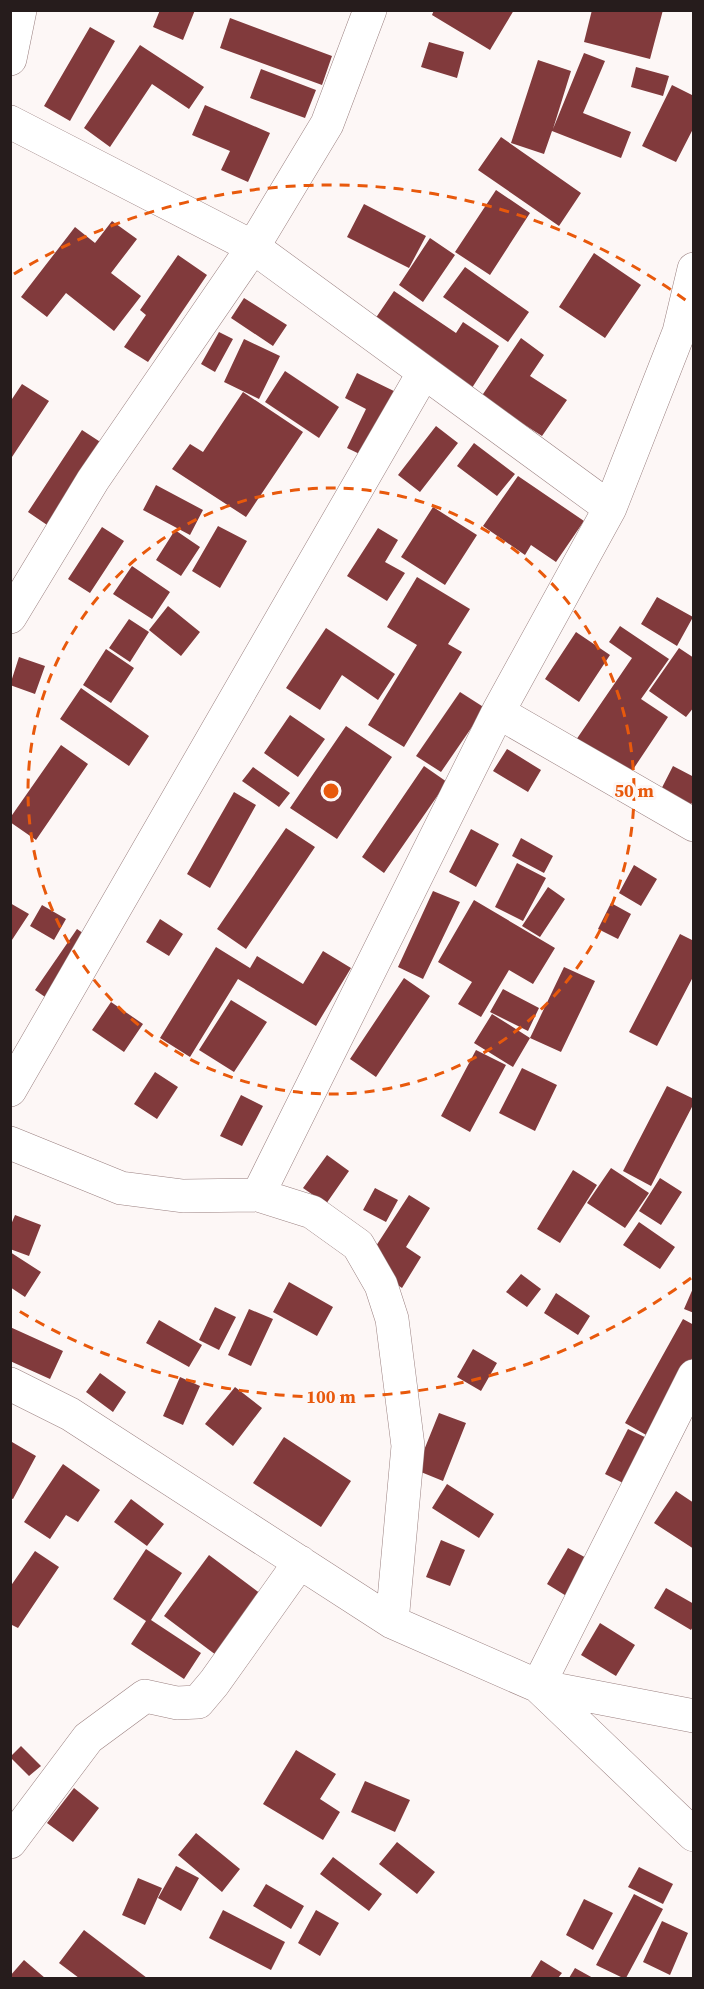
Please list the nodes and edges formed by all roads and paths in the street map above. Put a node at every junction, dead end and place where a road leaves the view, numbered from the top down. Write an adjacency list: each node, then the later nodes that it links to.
1 (20, 10): 3 (street)
2 (370, 10): 5 (street)
3 (10, 59)
4 (10, 122): 5 (street)
5 (253, 247): 7 (street); 9 (street)
6 (693, 269): 8 (street)
7 (424, 372): 8 (street); 12 (street)
8 (610, 508): 10 (street)
9 (10, 617)
10 (498, 712): 11 (street); 14 (street)
11 (693, 825)
12 (10, 1090)
13 (10, 1143): 14 (street)
14 (258, 1195): 18 (street)
15 (693, 1376): 19 (street)
16 (10, 1384): 17 (street)
17 (300, 1562): 18 (street); 22 (street)
18 (392, 1622): 19 (street)
19 (538, 1686): 20 (street); 21 (street)
20 (693, 1716)
21 (693, 1835)
22 (10, 1842)

